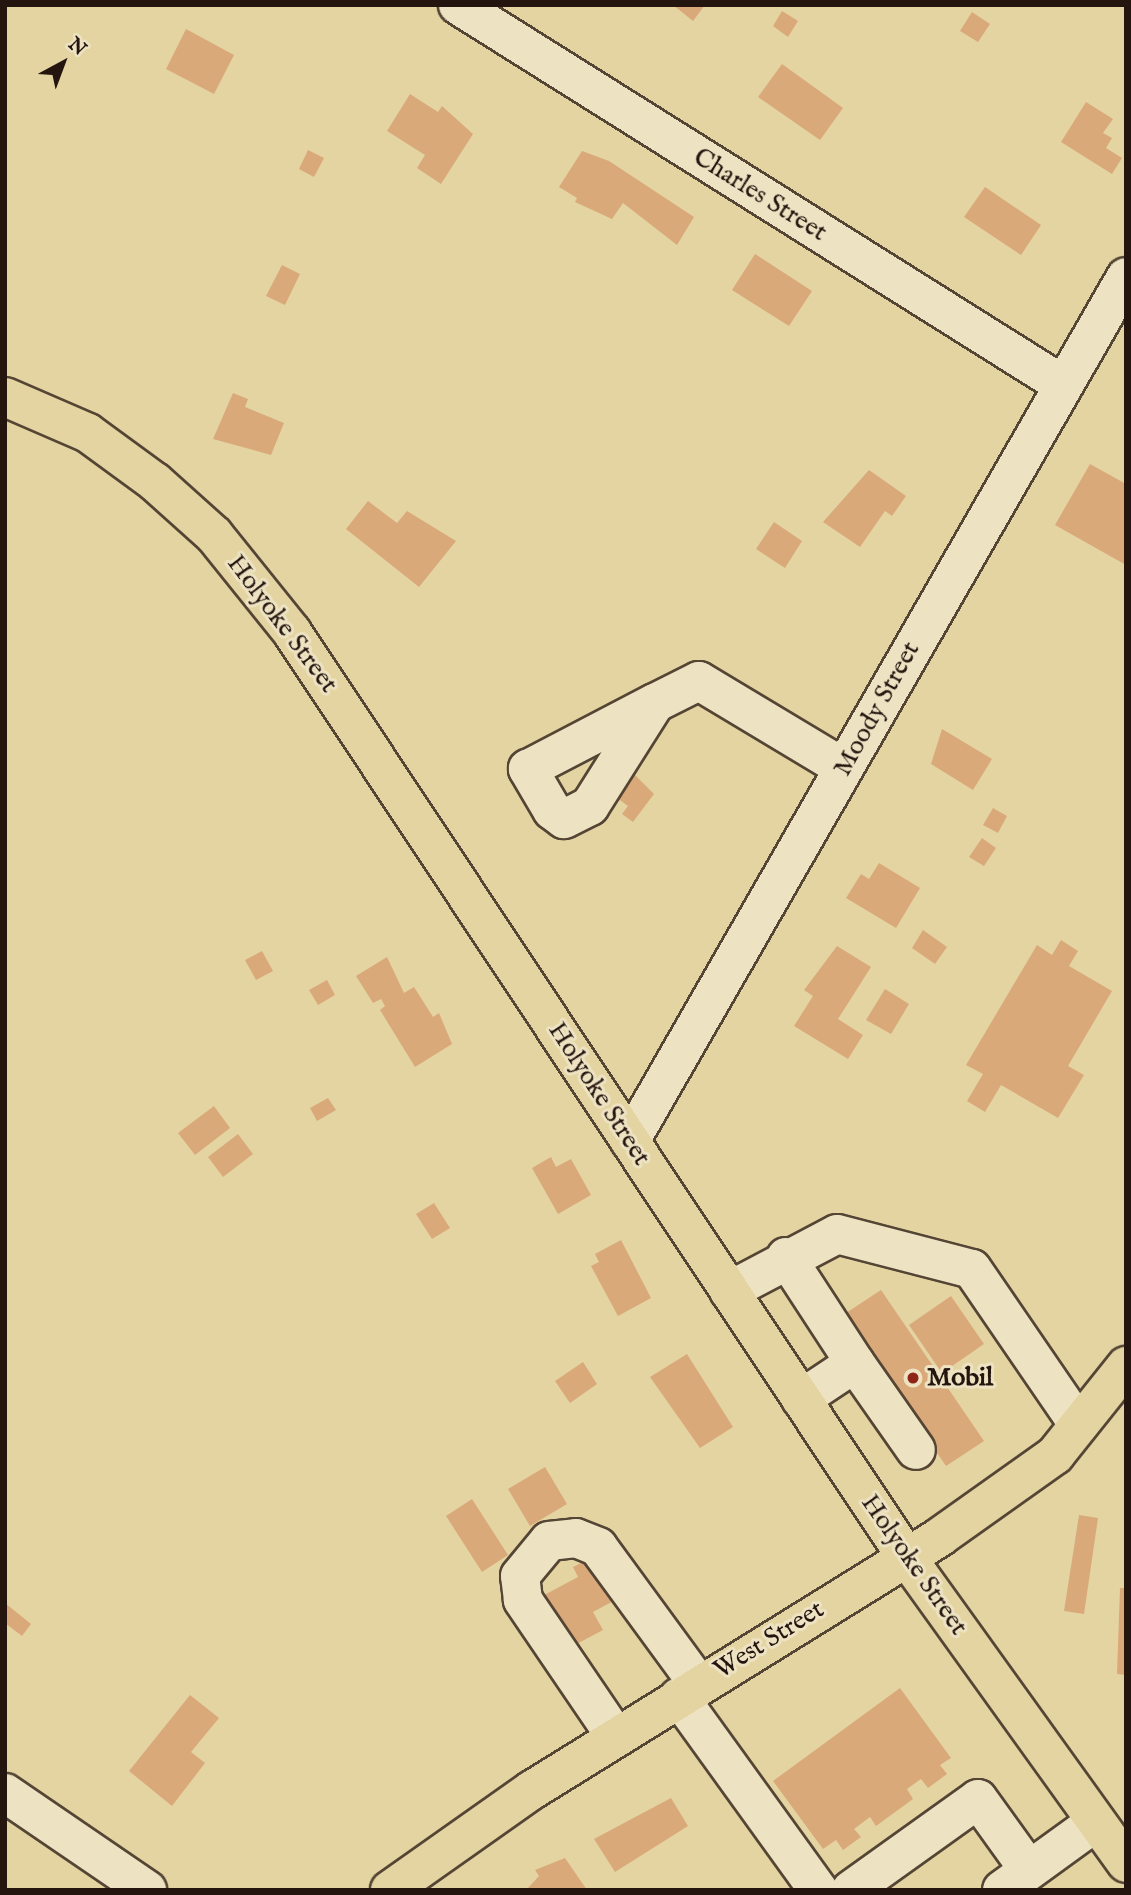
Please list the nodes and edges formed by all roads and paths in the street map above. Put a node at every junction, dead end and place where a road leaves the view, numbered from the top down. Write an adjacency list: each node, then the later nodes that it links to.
1 (458, 5): 3 (street, Charles Street)
2 (1126, 277): 3 (street, Moody Street)
3 (1063, 385): 6 (street, Moody Street)
4 (5, 397): 7 (main road, Holyoke Street)
5 (655, 703): 6 (street)
6 (844, 768): 7 (street, Moody Street)
7 (630, 1141): 9 (main road, Holyoke Street)
8 (786, 1257): 9 (street); 10 (street); 13 (street)
9 (729, 1291): 12 (main road, Holyoke Street)
10 (855, 1363): 12 (street); 14 (street)
11 (1126, 1366): 13 (main road, West Street)
12 (801, 1399): 15 (main road, Holyoke Street)
13 (1079, 1425): 15 (main road, West Street)
14 (916, 1450)
15 (905, 1555): 16 (main road, West Street); 19 (main road, Holyoke Street)
16 (689, 1691): 17 (main road, West Street); 17 (street); 24 (street)
17 (616, 1737): 23 (main road, West Street)
18 (5, 1793): 22 (street)
19 (1097, 1822): 20 (main road, Holyoke Street); 21 (street)
20 (1126, 1863)
21 (1016, 1880): 25 (street)
22 (147, 1890)
23 (390, 1890)
24 (818, 1890)
25 (851, 1890)

